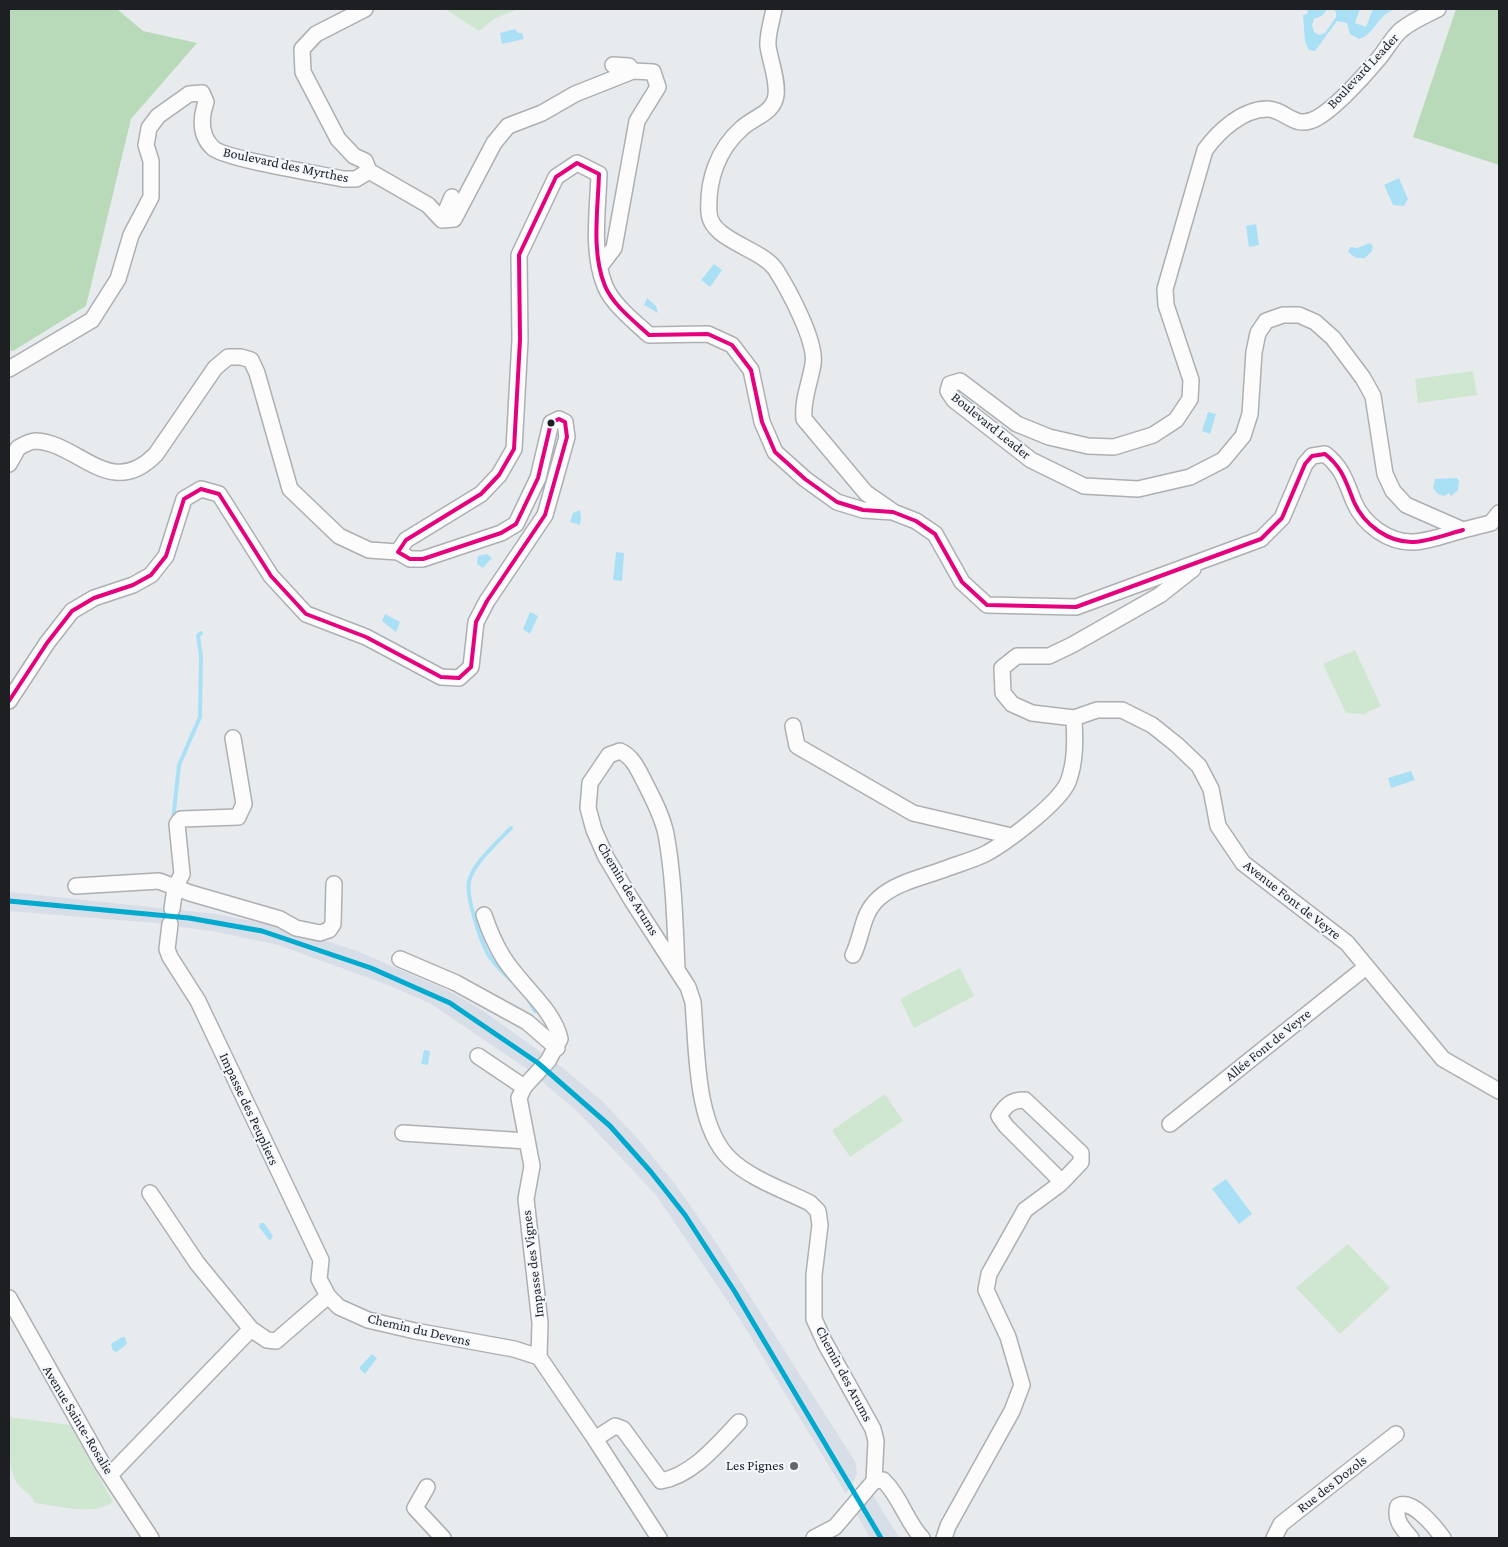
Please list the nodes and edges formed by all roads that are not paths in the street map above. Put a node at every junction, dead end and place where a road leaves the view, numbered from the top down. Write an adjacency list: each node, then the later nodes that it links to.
1 (364, 9): 6 (street)
2 (774, 9): 12 (street)
3 (1438, 9): 14 (street, Boulevard Leader)
4 (613, 65): 5 (street)
5 (633, 70): 8 (street); 9 (street)
6 (369, 171): 7 (street); 10 (street, Boulevard des Myrthes)
7 (439, 199): 8 (street); 8 (street)
8 (442, 220)
9 (601, 265): 12 (street); 15 (street)
10 (9, 369)
11 (9, 464): 15 (street)
12 (893, 512): 16 (street)
13 (1499, 513): 14 (street)
14 (1463, 530): 16 (street)
15 (398, 552): 17 (street)
16 (1197, 564): 18 (street, Avenue Font de Veyre)
17 (9, 701)
18 (1074, 718): 21 (street); 28 (street, Avenue Font de Veyre)
19 (793, 726): 21 (street)
20 (233, 738): 24 (street, Impasse des Peupliers)
21 (1011, 836): 26 (street)
22 (334, 884): 24 (street)
23 (76, 886): 24 (street)
24 (175, 888): 39 (street, Impasse des Peupliers)
25 (484, 915): 30 (street)
26 (852, 955)
27 (400, 959): 30 (street)
28 (1366, 967): 33 (street, Avenue Font de Veyre); 34 (street, Allée Font de Veyre)
29 (677, 969): 29 (street, Chemin des Arums); 47 (street, Chemin des Arums)
30 (557, 1048): 32 (street)
31 (478, 1056): 32 (street)
32 (524, 1087): 36 (street, Impasse des Vignes)
33 (1499, 1091)
34 (1170, 1124)
35 (402, 1133): 36 (street)
36 (527, 1141): 42 (street, Impasse des Vignes)
37 (1062, 1182): 37 (street); 56 (street)
38 (150, 1193): 41 (street)
39 (328, 1296): 41 (street); 42 (street, Chemin du Devens)
40 (9, 1298): 46 (street, Avenue Sainte-Rosalie)
41 (251, 1329): 46 (street)
42 (538, 1357): 45 (street)
43 (739, 1422): 45 (street)
44 (1396, 1434): 57 (street, Rue des Dozols)
45 (596, 1439): 52 (street)
46 (110, 1475): 50 (street, Avenue Sainte-Rosalie)
47 (874, 1481): 49 (street); 54 (street)
48 (427, 1486): 51 (street)
49 (839, 1532): 53 (street)
50 (152, 1538)
51 (443, 1538)
52 (659, 1538)
53 (814, 1538)
54 (922, 1538)
55 (938, 1538): 56 (street)
56 (945, 1538)
57 (1274, 1538)
58 (1411, 1538): 59 (street)
59 (1443, 1538)

